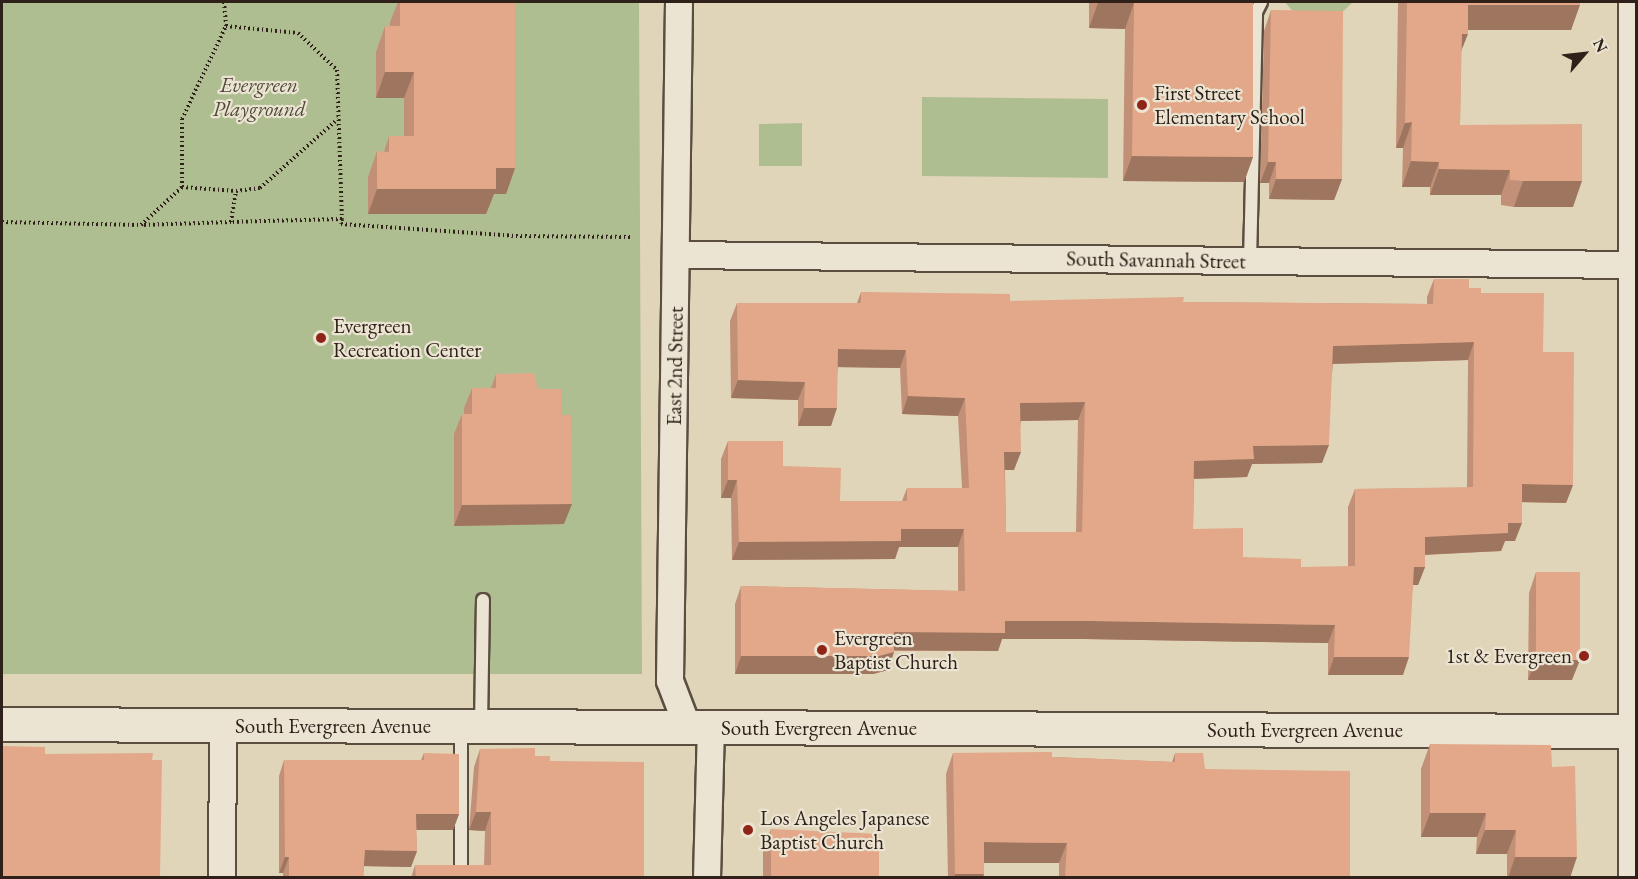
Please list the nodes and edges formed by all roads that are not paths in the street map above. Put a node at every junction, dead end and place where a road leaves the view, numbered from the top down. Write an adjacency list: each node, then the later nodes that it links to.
1 (679, 2): 5 (street, East 2nd Street)
2 (1261, 2): 6 (lane)
3 (1635, 2): 4 (street)
4 (1636, 118): 7 (street)
5 (677, 255): 6 (street, South Savannah Street); 12 (street, East 2nd Street)
6 (1250, 261): 7 (street, South Savannah Street)
7 (1635, 265): 13 (street)
8 (483, 600): 11 (lane)
9 (2, 724): 10 (street, South Evergreen Avenue)
10 (223, 726): 11 (street, South Evergreen Avenue); 14 (street)
11 (471, 727): 12 (street, South Evergreen Avenue); 15 (lane)
12 (700, 728): 13 (street, South Evergreen Avenue); 16 (street, East 2nd Street)
13 (1636, 731): 17 (street)
14 (222, 878)
15 (461, 878)
16 (707, 878)
17 (1635, 878)

